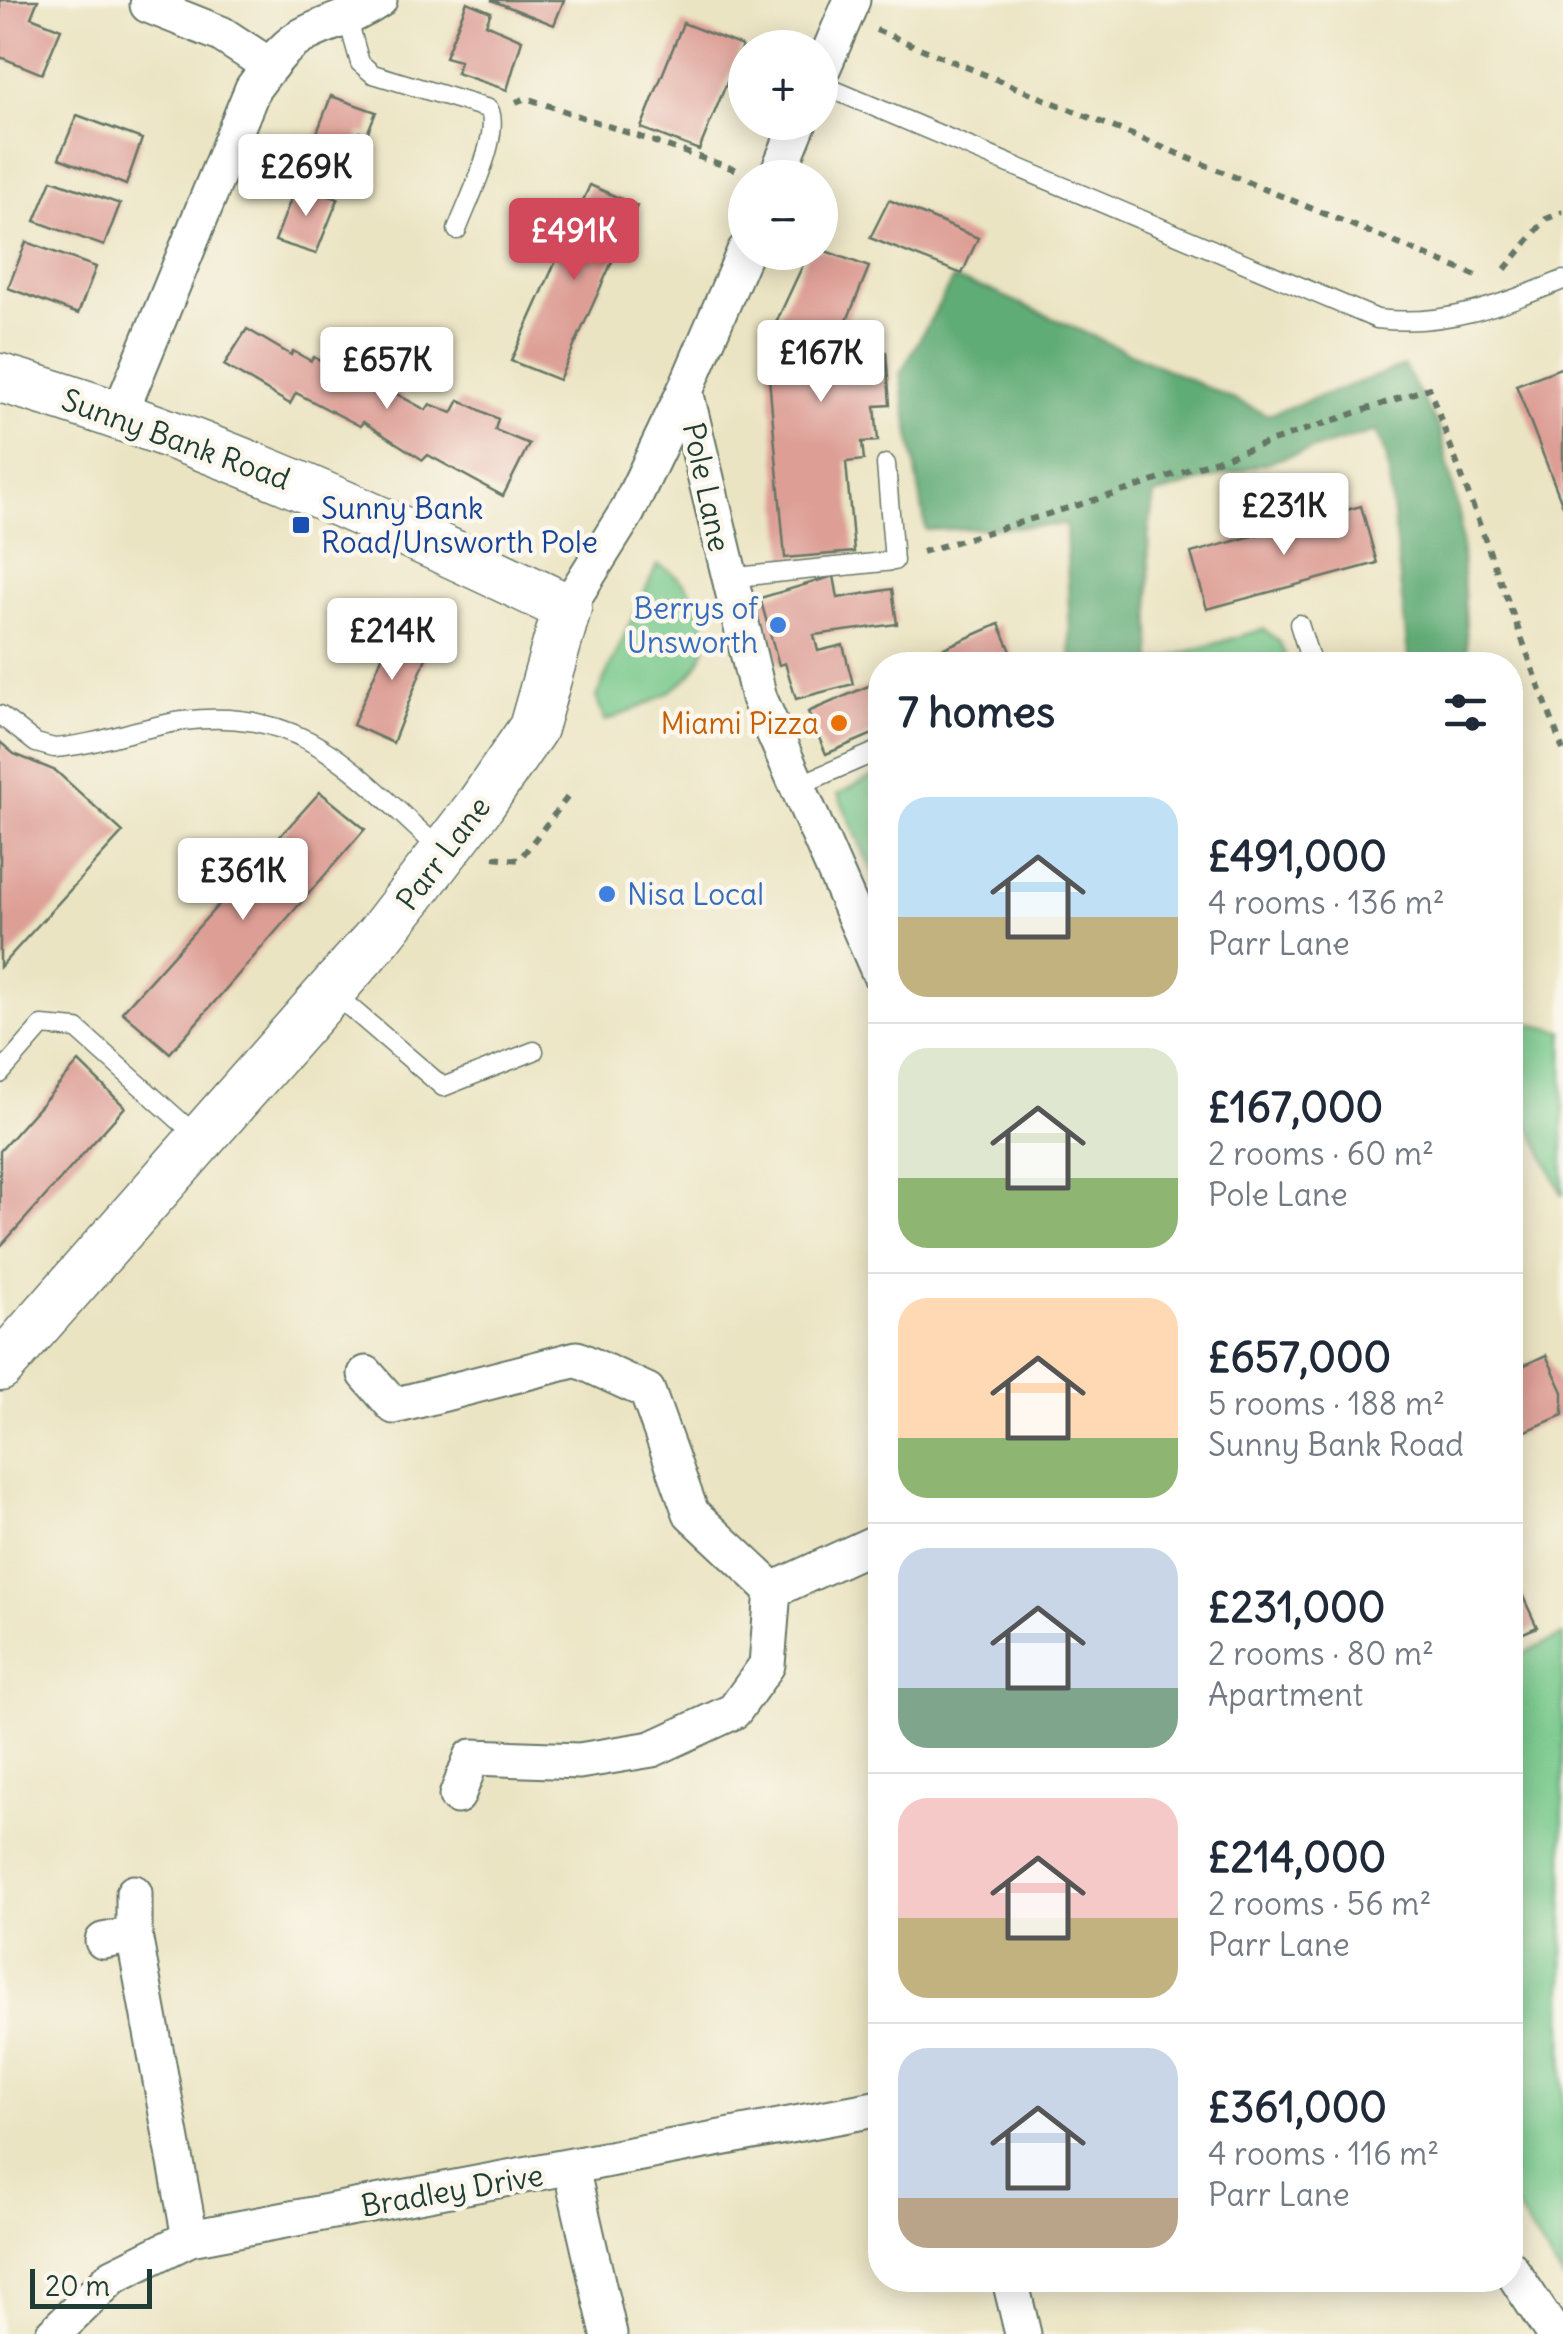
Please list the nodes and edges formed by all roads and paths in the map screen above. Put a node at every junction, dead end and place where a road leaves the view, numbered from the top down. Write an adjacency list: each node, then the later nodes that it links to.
1 (379, 0): 4 (street)
2 (148, 6): 6 (street)
3 (848, 8): 5 (street); 14 (path)
4 (348, 20): 6 (street); 8 (lane)
5 (838, 32)
6 (270, 66): 18 (street)
7 (838, 92): 15 (lane)
8 (493, 114): 9 (path); 11 (lane)
9 (728, 168)
10 (1563, 212): 13 (path)
11 (457, 230)
12 (737, 270): 17 (street, Parr Lane)
13 (1498, 271)
14 (1487, 274)
15 (1563, 280)
16 (0, 378): 18 (street, Sunny Bank Road)
17 (686, 391): 21 (street, Pole Lane); 22 (street, Parr Lane)
18 (120, 412): 22 (street, Sunny Bank Road)
19 (886, 464): 20 (lane)
20 (894, 561): 21 (lane); 26 (path)
21 (727, 578): 28 (street, Pole Lane)
22 (567, 608): 30 (street, Parr Lane)
23 (1299, 624): 24 (lane)
24 (1308, 652)
25 (0, 714): 30 (lane)
26 (1563, 750)
27 (868, 755): 28 (lane)
28 (797, 786): 31 (street, Pole Lane)
29 (570, 794): 30 (path)
30 (444, 852): 32 (street, Parr Lane)
31 (868, 947)
32 (330, 991): 33 (lane); 35 (street, Parr Lane)
33 (534, 1050)
34 (0, 1074): 35 (lane)
35 (200, 1140): 36 (street, Parr Lane)
36 (0, 1367)
37 (366, 1374): 39 (street)
38 (868, 1546): 39 (street)
39 (773, 1590): 40 (street)
40 (457, 1796)
41 (134, 1893): 44 (street)
42 (868, 2110): 43 (street, Bradley Drive)
43 (571, 2168): 44 (street, Bradley Drive); 48 (street)
44 (190, 2238): 47 (street, Bradley Drive)
45 (1523, 2288): 50 (street)
46 (1013, 2292): 49 (street)
47 (53, 2334)
48 (609, 2334)
49 (1023, 2334)
50 (1554, 2334)

